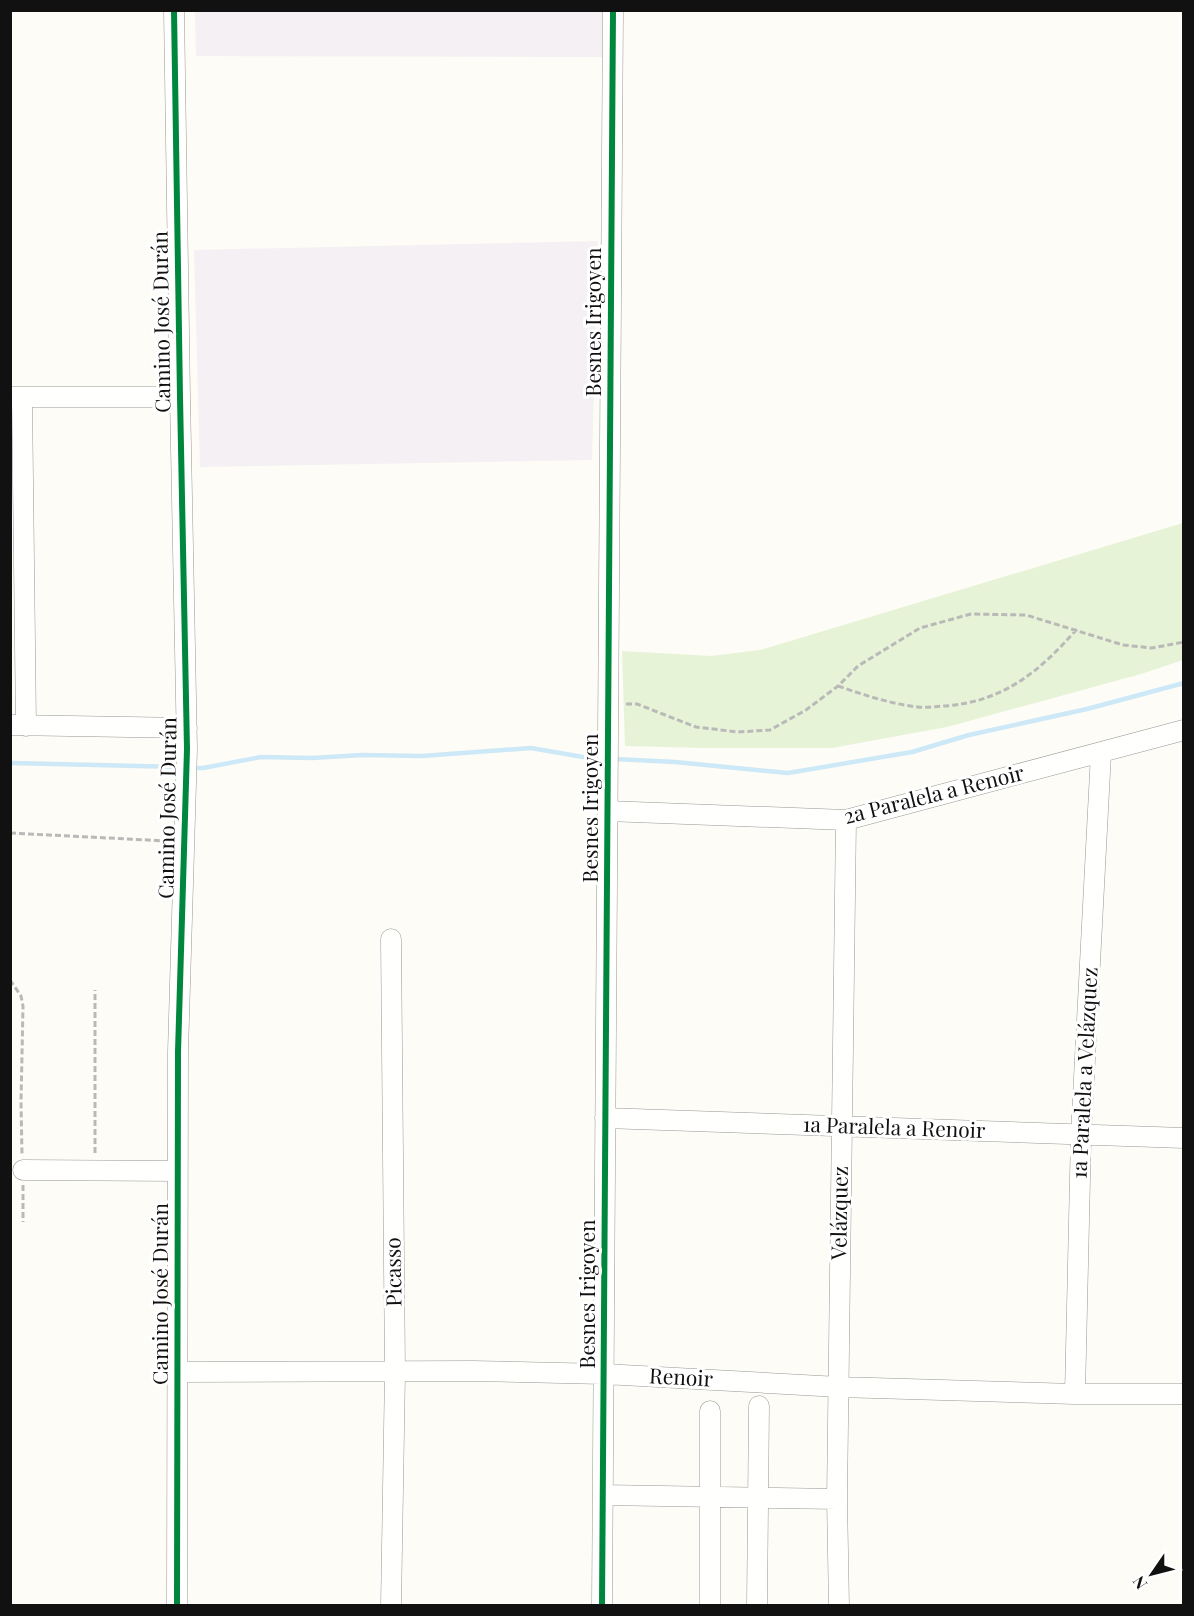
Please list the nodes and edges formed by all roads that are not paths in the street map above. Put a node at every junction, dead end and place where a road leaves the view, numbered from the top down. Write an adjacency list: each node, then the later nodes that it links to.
1 (174, 10): 3 (street, Camino José Durán)
2 (613, 10): 9 (street, Besnes Irigoyen)
3 (180, 397): 4 (street); 6 (street, Camino José Durán)
4 (16, 398): 5 (street)
5 (18, 725): 6 (street)
6 (187, 728): 17 (street, Camino José Durán)
7 (1184, 730): 8 (street, 2a Paralela a Renoir)
8 (1101, 753): 10 (street, 2a Paralela a Renoir); 14 (street, 1a Paralela a Velázquez)
9 (607, 812): 10 (street, 2a Paralela a Renoir); 12 (street, Besnes Irigoyen)
10 (846, 820): 13 (street, Velázquez)
11 (391, 939): 19 (street, Picasso)
12 (605, 1118): 13 (street, 1a Paralela a Renoir); 20 (street, Besnes Irigoyen)
13 (841, 1126): 14 (street, 1a Paralela a Renoir); 21 (street, Velázquez)
14 (1081, 1135): 15 (street, 1a Paralela a Renoir); 22 (street, 1a Paralela a Velázquez)
15 (1184, 1138)
16 (23, 1170): 17 (street)
17 (177, 1171): 18 (street, Camino José Durán)
18 (179, 1372): 19 (street, Renoir); 30 (street, Camino José Durán)
19 (395, 1372): 20 (street, Renoir); 31 (street, Picasso)
20 (603, 1374): 21 (street, Renoir); 26 (street, Besnes Irigoyen)
21 (839, 1387): 22 (street, Renoir); 29 (street, Velázquez)
22 (1075, 1394): 23 (street, Renoir)
23 (1184, 1394)
24 (759, 1406): 28 (street)
25 (710, 1411): 27 (street)
26 (603, 1495): 27 (street); 32 (street, Besnes Irigoyen)
27 (708, 1497): 28 (street); 33 (street)
28 (758, 1498): 29 (street); 34 (street)
29 (837, 1499): 35 (street, Velázquez)
30 (177, 1605)
31 (391, 1605)
32 (602, 1605)
33 (710, 1605)
34 (757, 1605)
35 (839, 1605)

